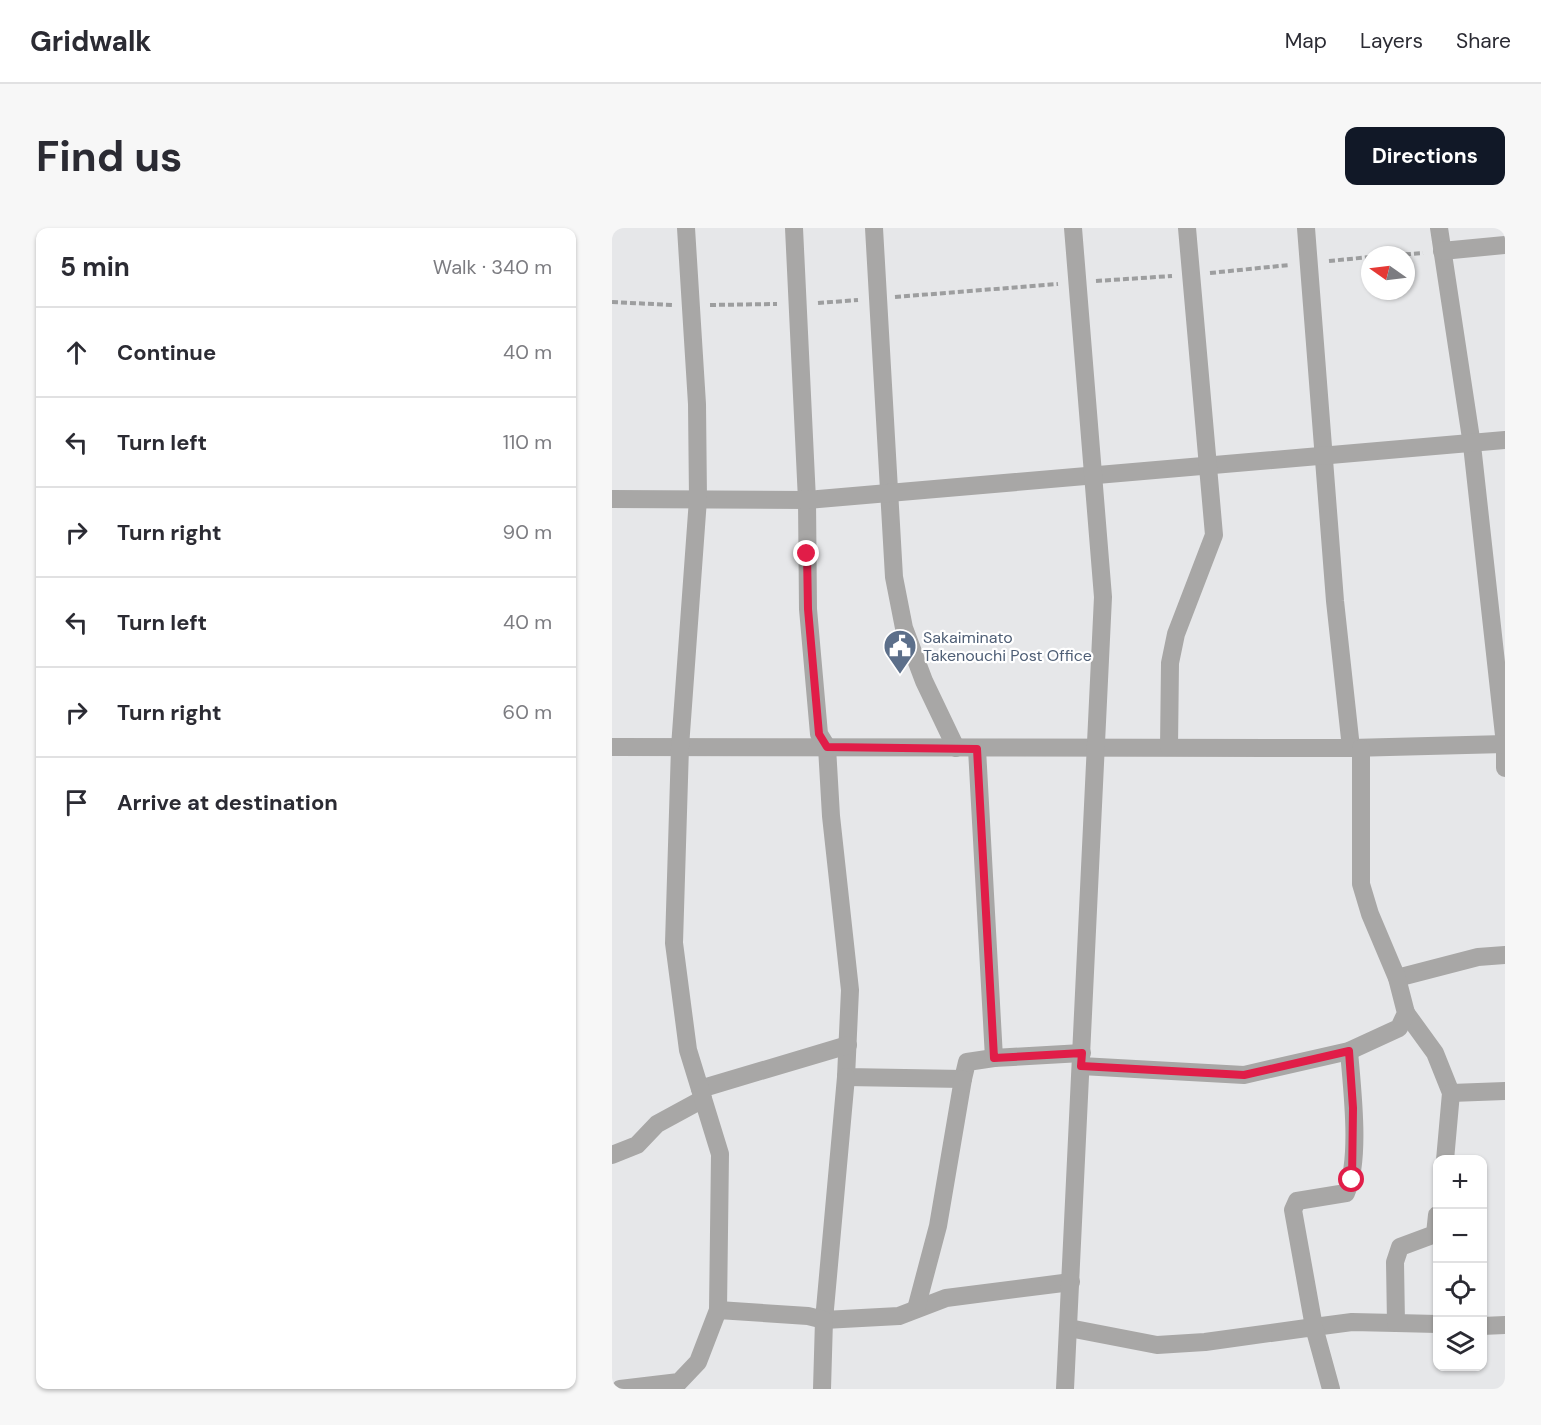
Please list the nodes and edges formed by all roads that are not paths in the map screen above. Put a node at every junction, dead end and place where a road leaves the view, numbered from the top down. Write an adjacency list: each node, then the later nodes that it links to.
1 (686, 228): 17 (street)
2 (794, 228): 18 (street)
3 (874, 228): 15 (street)
4 (1073, 228): 14 (street)
5 (1187, 228): 13 (street)
6 (1306, 228): 12 (street)
7 (1439, 228): 9 (street)
8 (1505, 245): 9 (street)
9 (1442, 251): 11 (street)
10 (1505, 440): 11 (street)
11 (1472, 445): 12 (street); 19 (street)
12 (1324, 457): 13 (street); 25 (street)
13 (1206, 467): 14 (street); 23 (street)
14 (1093, 477): 15 (street); 27 (street)
15 (889, 492): 18 (street); 24 (street)
16 (612, 499): 17 (street)
17 (698, 499): 18 (street); 21 (street)
18 (807, 500): 22 (street)
19 (1505, 744): 25 (street); 28 (street)
20 (612, 747): 21 (street)
21 (680, 747): 22 (street); 40 (street)
22 (827, 747): 24 (street); 32 (street)
23 (1169, 747): 25 (street); 27 (street)
24 (956, 748): 26 (street)
25 (1356, 748): 30 (street)
26 (977, 749): 27 (street); 34 (street)
27 (1096, 749): 35 (street)
28 (1505, 768)
29 (1505, 955): 30 (street)
30 (1397, 978): 31 (street)
31 (1406, 1013): 33 (street); 39 (street)
32 (848, 1045): 36 (street); 40 (street)
33 (1349, 1051): 35 (street); 52 (street)
34 (994, 1058): 35 (street); 37 (street)
35 (1081, 1060): 44 (street)
36 (846, 1077): 37 (street); 47 (street)
37 (963, 1079): 45 (street)
38 (1505, 1091): 39 (street)
39 (1451, 1093): 42 (street)
40 (701, 1094): 41 (street); 46 (street)
41 (612, 1155)
42 (1445, 1155)
43 (1433, 1235): 48 (street)
44 (1071, 1282): 45 (street); 53 (street)
45 (916, 1309): 47 (street)
46 (718, 1310): 47 (street); 54 (street)
47 (824, 1320): 55 (street)
48 (1396, 1323): 49 (street); 52 (street)
49 (1433, 1324)
50 (1505, 1325): 51 (street)
51 (1487, 1326)
52 (1314, 1327): 53 (street); 57 (street)
53 (1069, 1328): 56 (street)
54 (620, 1389)
55 (822, 1389)
56 (1065, 1389)
57 (1331, 1389)

